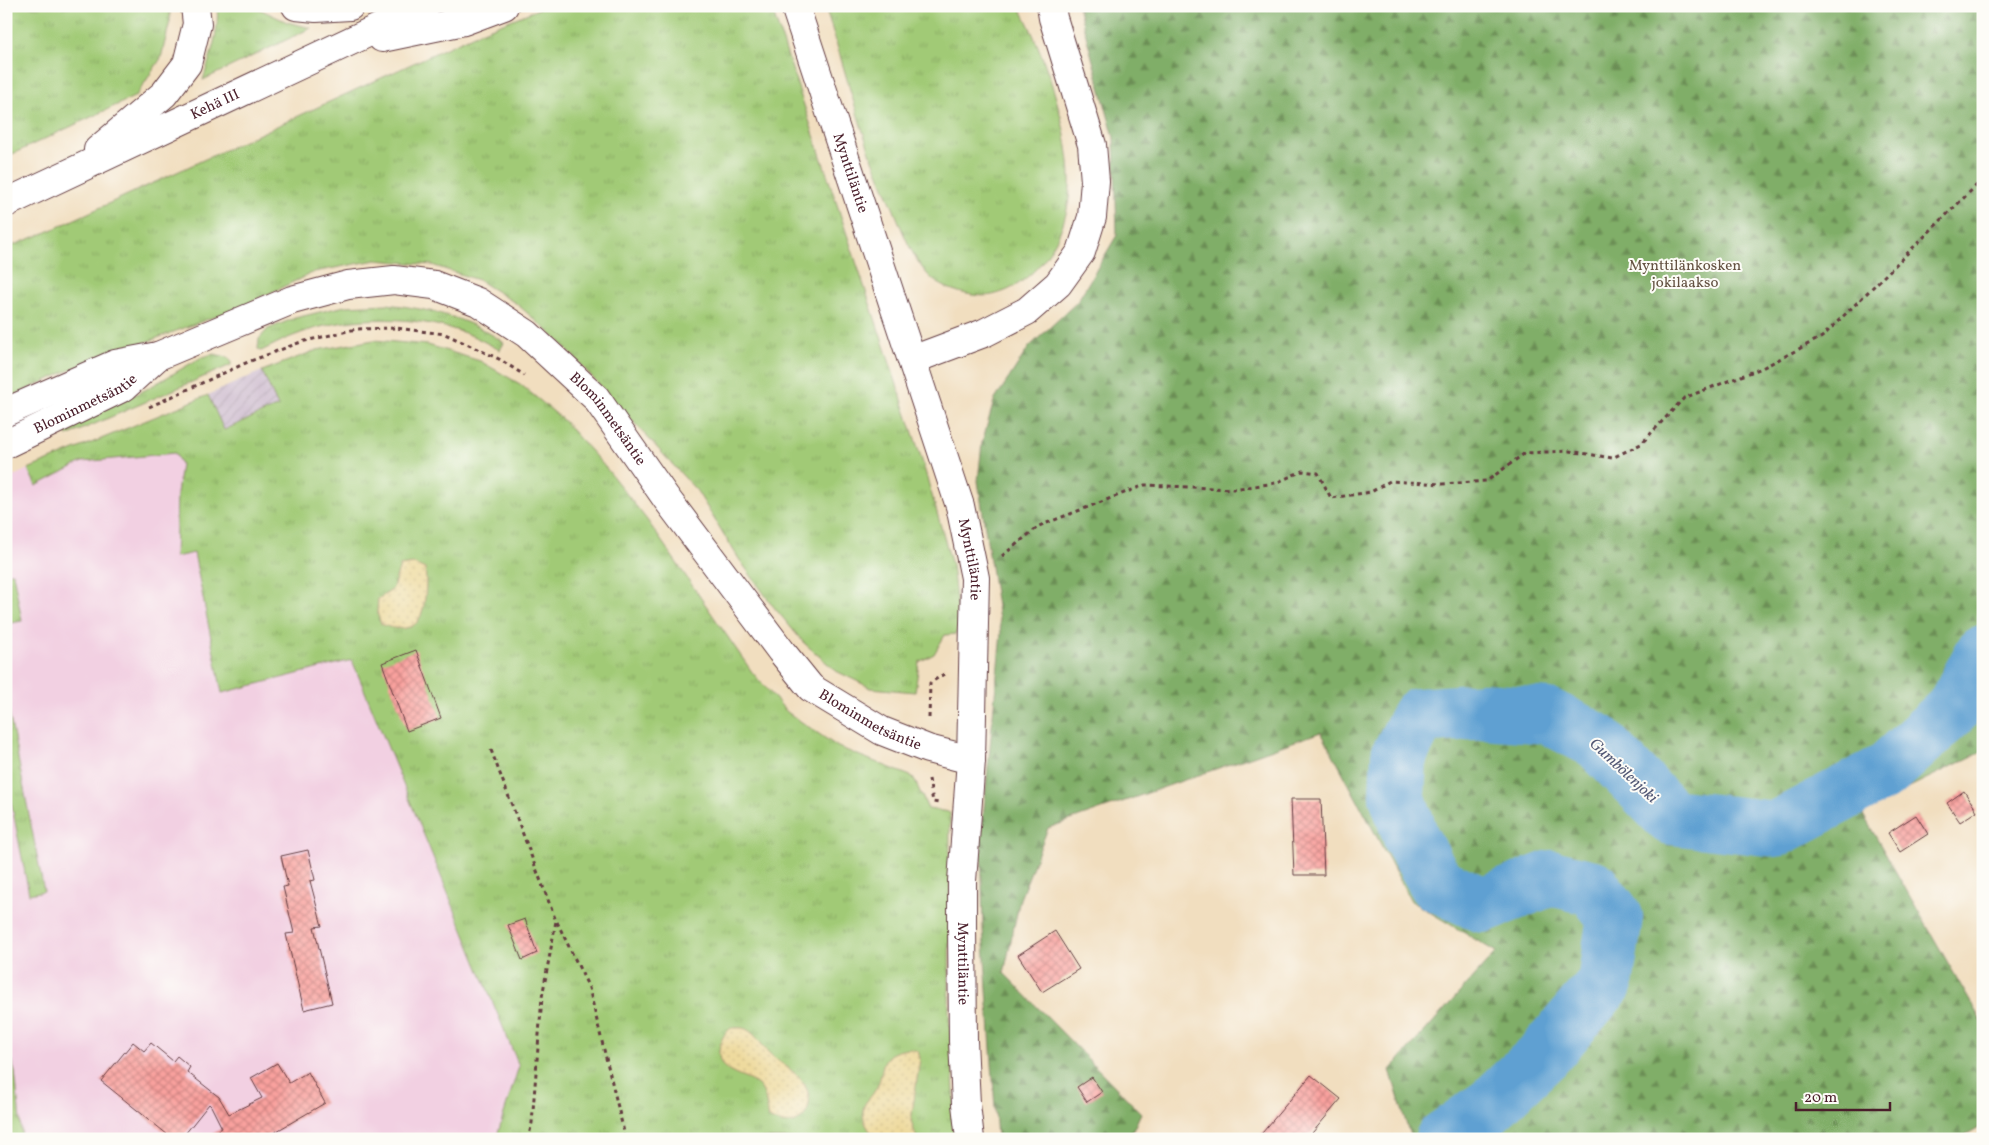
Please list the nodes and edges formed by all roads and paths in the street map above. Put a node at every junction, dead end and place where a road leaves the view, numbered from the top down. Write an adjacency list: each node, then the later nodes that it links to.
1 (195, 6): 9 (main road)
2 (296, 6): 3 (main road)
3 (350, 6)
4 (425, 6): 8 (main road, Kehä III)
5 (504, 6): 8 (main road)
6 (795, 6): 13 (main road, Mynttiläntie)
7 (1049, 10): 13 (main road)
8 (344, 46): 9 (main road, Kehä III)
9 (70, 173): 11 (main road, Kehä III)
10 (1983, 179): 18 (path)
11 (6, 202)
12 (158, 356): 16 (main road, Blominmetsäntie); 17 (main road, Blominmetsäntie); 20 (main road, Blominmetsäntie)
13 (912, 360): 18 (main road, Mynttiläntie)
14 (529, 378): 15 (path)
15 (143, 410)
16 (6, 412)
17 (6, 444)
18 (974, 578): 20 (main road, Mynttiläntie)
19 (491, 750): 23 (path)
20 (971, 760): 26 (main road, Mynttiläntie)
21 (928, 778): 22 (path)
22 (933, 802)
23 (556, 922): 24 (path); 25 (path)
24 (528, 1139)
25 (623, 1139)
26 (970, 1139)

